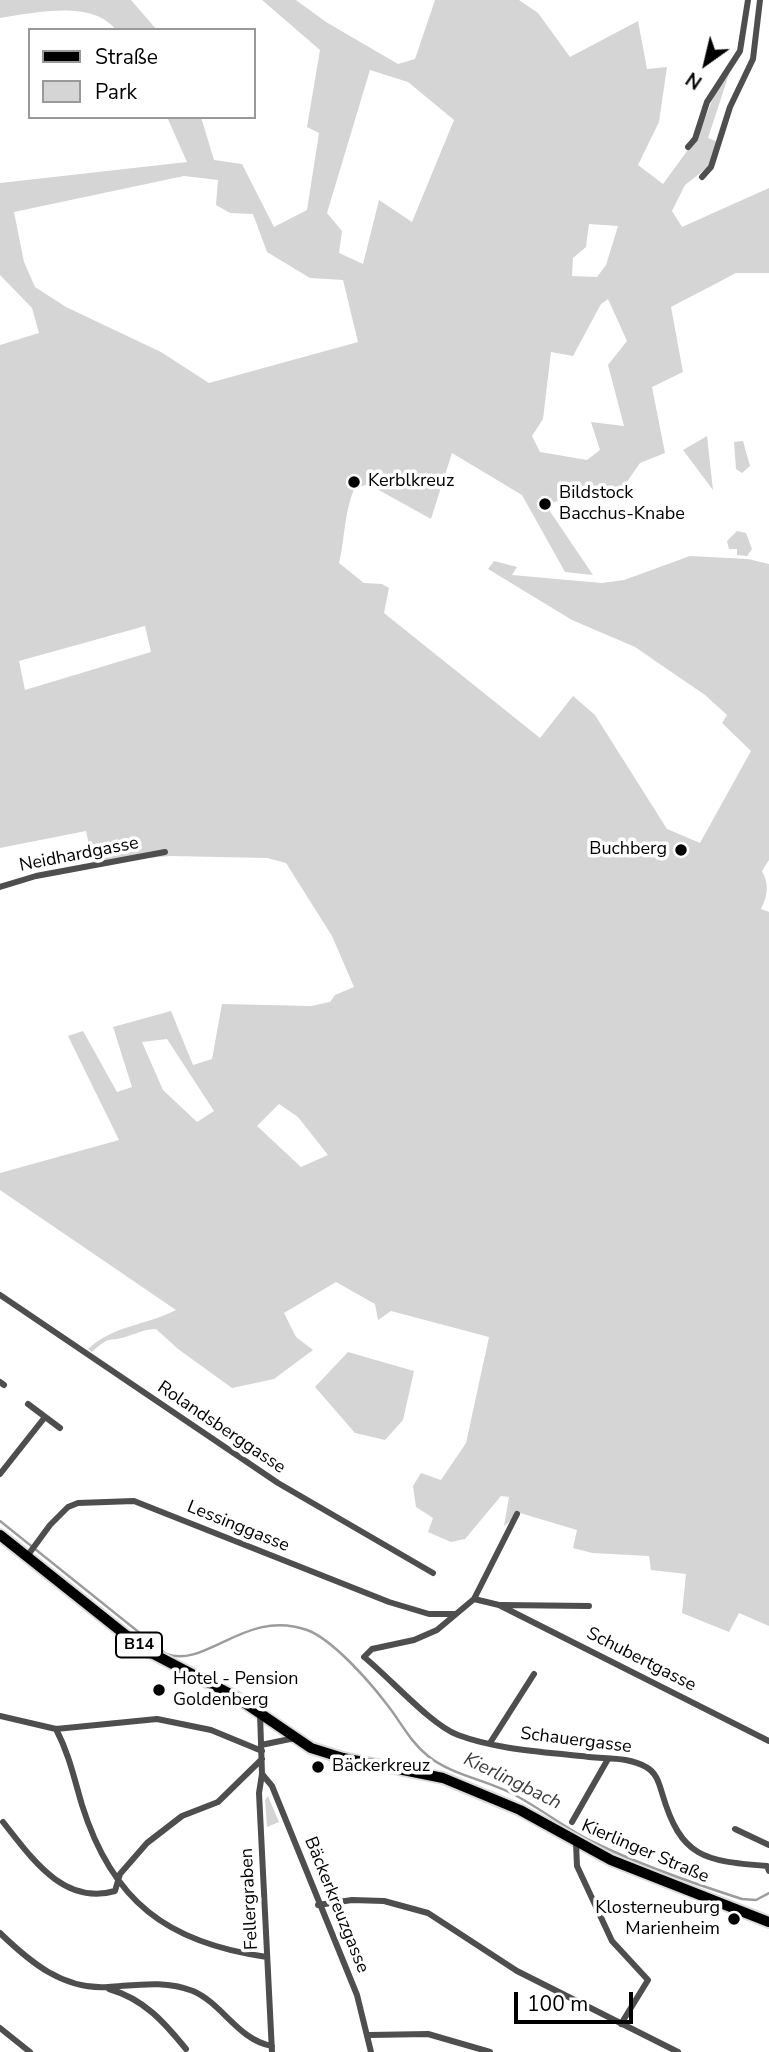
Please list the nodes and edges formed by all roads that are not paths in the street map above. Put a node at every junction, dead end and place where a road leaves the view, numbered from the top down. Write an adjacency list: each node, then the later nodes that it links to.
1 (748, 0): 3 (street)
2 (761, 0): 4 (street)
3 (688, 147)
4 (702, 177)
5 (165, 852): 6 (street, Neidhardgasse)
6 (0, 887)
7 (0, 1295): 15 (street, Rolandsberggasse)
8 (28, 1404): 9 (street)
9 (46, 1417): 10 (street); 11 (street)
10 (60, 1428)
11 (0, 1474)
12 (517, 1514): 16 (street)
13 (0, 1535): 14 (main road, Kierlinger Straße / B14)
14 (31, 1550): 19 (street, Lessinggasse); 21 (main road, Kierlinger Straße / B14)
15 (433, 1573)
16 (474, 1599): 17 (street, Schubertgasse); 19 (street)
17 (499, 1605): 18 (street, Schubertgasse); 25 (street, Schubertgasse)
18 (589, 1606)
19 (455, 1614): 26 (street, Schauergasse)
20 (534, 1674): 26 (street, Schauergasse)
21 (260, 1713): 24 (main road, Kierlinger Straße / B14); 27 (street, Fellergraben)
22 (0, 1716): 23 (street)
23 (56, 1729): 27 (street); 36 (street)
24 (295, 1738): 27 (street); 33 (main road, Kierlinger Straße / B14)
25 (769, 1741)
26 (490, 1743): 28 (street, Schauergasse)
27 (262, 1751): 29 (street, Fellergraben); 36 (street)
28 (608, 1759): 31 (street); 35 (street, Schauergasse)
29 (262, 1774): 37 (street, Bäckerkreuzgasse); 40 (street, Fellergraben)
30 (3, 1822): 36 (street)
31 (572, 1822)
32 (735, 1829): 34 (street)
33 (576, 1843): 38 (main road, Kierlinger Straße / B14); 42 (street)
34 (769, 1845)
35 (768, 1867)
36 (118, 1884): 40 (street)
37 (318, 1905): 42 (street); 44 (street, Bäckerkreuzgasse)
38 (768, 1920)
39 (0, 1933): 41 (street)
40 (267, 1957): 46 (street, Fellergraben)
41 (104, 1987): 45 (street); 46 (street)
42 (621, 2024): 50 (street)
43 (0, 2028): 47 (street)
44 (369, 2035): 48 (street, Bäckerkreuzgasse); 49 (street)
45 (186, 2049)
46 (272, 2049)
47 (30, 2052)
48 (371, 2052)
49 (490, 2052)
50 (678, 2052)

